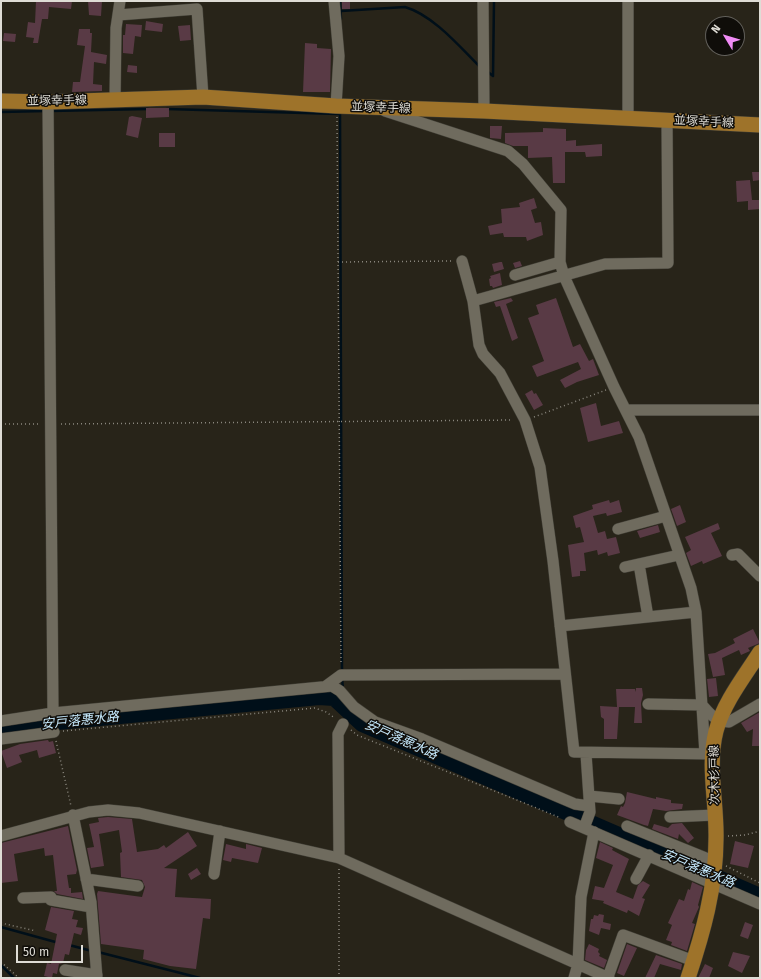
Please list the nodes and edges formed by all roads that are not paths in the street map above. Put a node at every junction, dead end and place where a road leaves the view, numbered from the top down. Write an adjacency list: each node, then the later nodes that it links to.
1 (120, 1): 5 (street)
2 (334, 1): 9 (street)
3 (483, 1): 12 (street)
4 (628, 1): 13 (street)
5 (118, 15): 6 (street); 7 (street)
6 (203, 98): 7 (main road, 並塚幸手線); 9 (main road, 並塚幸手線)
7 (115, 100): 10 (main road, 並塚幸手線)
8 (1, 101): 10 (main road, 並塚幸手線)
9 (336, 106): 11 (main road, 並塚幸手線)
10 (48, 108): 39 (street)
11 (375, 108): 12 (main road, 並塚幸手線); 17 (street)
12 (484, 111): 13 (main road, 並塚幸手線)
13 (628, 118): 14 (main road, 並塚幸手線)
14 (667, 120): 15 (main road, 並塚幸手線); 19 (street)
15 (760, 125)
16 (462, 260): 20 (street)
17 (560, 262): 18 (street); 19 (street)
18 (515, 275)
19 (564, 276): 20 (street); 21 (street)
20 (473, 301): 32 (street)
21 (626, 410): 22 (street); 23 (street)
22 (760, 410)
23 (666, 516): 24 (street); 25 (street)
24 (618, 529)
25 (679, 555): 27 (street); 30 (street)
26 (732, 555): 29 (street)
27 (639, 564): 28 (street); 31 (street)
28 (625, 567)
29 (760, 576)
30 (696, 612): 31 (street); 38 (street)
31 (648, 617): 32 (street)
32 (560, 626): 34 (street)
33 (760, 652): 41 (main road, 次木杉戸線)
34 (565, 674): 35 (street); 45 (street)
35 (326, 686): 39 (street); 48 (street)
36 (648, 704): 38 (street)
37 (760, 704): 41 (street)
38 (702, 705): 41 (street); 46 (street)
39 (53, 713): 40 (street)
40 (1, 721)
41 (719, 721): 46 (main road, 次木杉戸線)
42 (343, 724): 58 (street)
43 (54, 732): 44 (street)
44 (1, 739)
45 (586, 754): 46 (street); 48 (street)
46 (709, 754): 50 (main road, 次木杉戸線)
47 (619, 799): 48 (street)
48 (589, 805): 54 (street)
49 (73, 815): 55 (street); 56 (street); 61 (street)
50 (716, 815): 51 (street); 59 (main road, 次木杉戸線)
51 (670, 816)
52 (570, 822): 54 (street)
53 (627, 826): 59 (street)
54 (589, 830): 57 (street); 69 (street)
55 (220, 831): 58 (street); 60 (street)
56 (1, 836)
57 (648, 855): 62 (street); 63 (street)
58 (339, 858): 69 (street)
59 (716, 862): 63 (main road, 次木杉戸線)
60 (214, 874)
61 (86, 879): 64 (street); 67 (street)
62 (636, 879)
63 (713, 884): 66 (street); 68 (main road)
64 (138, 886)
65 (23, 898): 67 (street)
66 (760, 904)
67 (91, 907): 71 (street)
68 (694, 961): 73 (street); 74 (main road)
69 (578, 964): 72 (street); 73 (street)
70 (64, 970): 71 (street)
71 (97, 976)
72 (574, 978)
73 (609, 978)
74 (688, 978)

